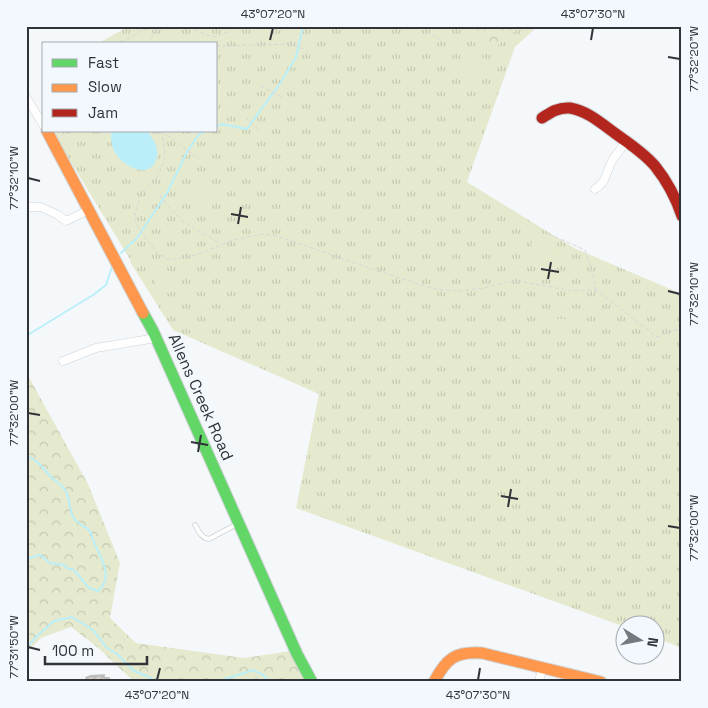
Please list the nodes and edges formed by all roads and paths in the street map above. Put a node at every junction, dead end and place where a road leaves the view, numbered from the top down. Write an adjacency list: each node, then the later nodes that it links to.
1 (161, 26): 5 (path)
2 (189, 26): 3 (path)
3 (232, 26)
4 (423, 26): 8 (path)
5 (159, 29): 6 (path); 7 (path)
6 (116, 42)
7 (149, 42)
8 (446, 43)
9 (218, 46): 10 (path)
10 (308, 52)
11 (261, 86): 13 (path)
12 (26, 97): 16 (street)
13 (282, 98)
14 (246, 118): 17 (path)
15 (542, 118): 21 (street)
16 (42, 123)
17 (260, 131)
18 (47, 132): 26 (street, Allens Creek Road)
19 (161, 132): 29 (path)
20 (162, 132): 22 (path)
21 (627, 141): 23 (street); 27 (street)
22 (199, 159)
23 (595, 189)
24 (160, 195): 29 (path)
25 (26, 207): 26 (street)
26 (89, 210): 32 (street, Allens Creek Road)
27 (682, 216)
28 (549, 234): 30 (path)
29 (222, 244): 30 (path)
30 (596, 292): 31 (path)
31 (682, 328)
32 (156, 338): 33 (street); 34 (street, Allens Creek Road)
33 (63, 361)
34 (239, 523): 35 (lane); 37 (street, Allens Creek Road)
35 (195, 525)
36 (542, 668): 38 (street); 39 (street); 40 (street)
37 (312, 682)
38 (434, 682)
39 (539, 682)
40 (600, 682)

